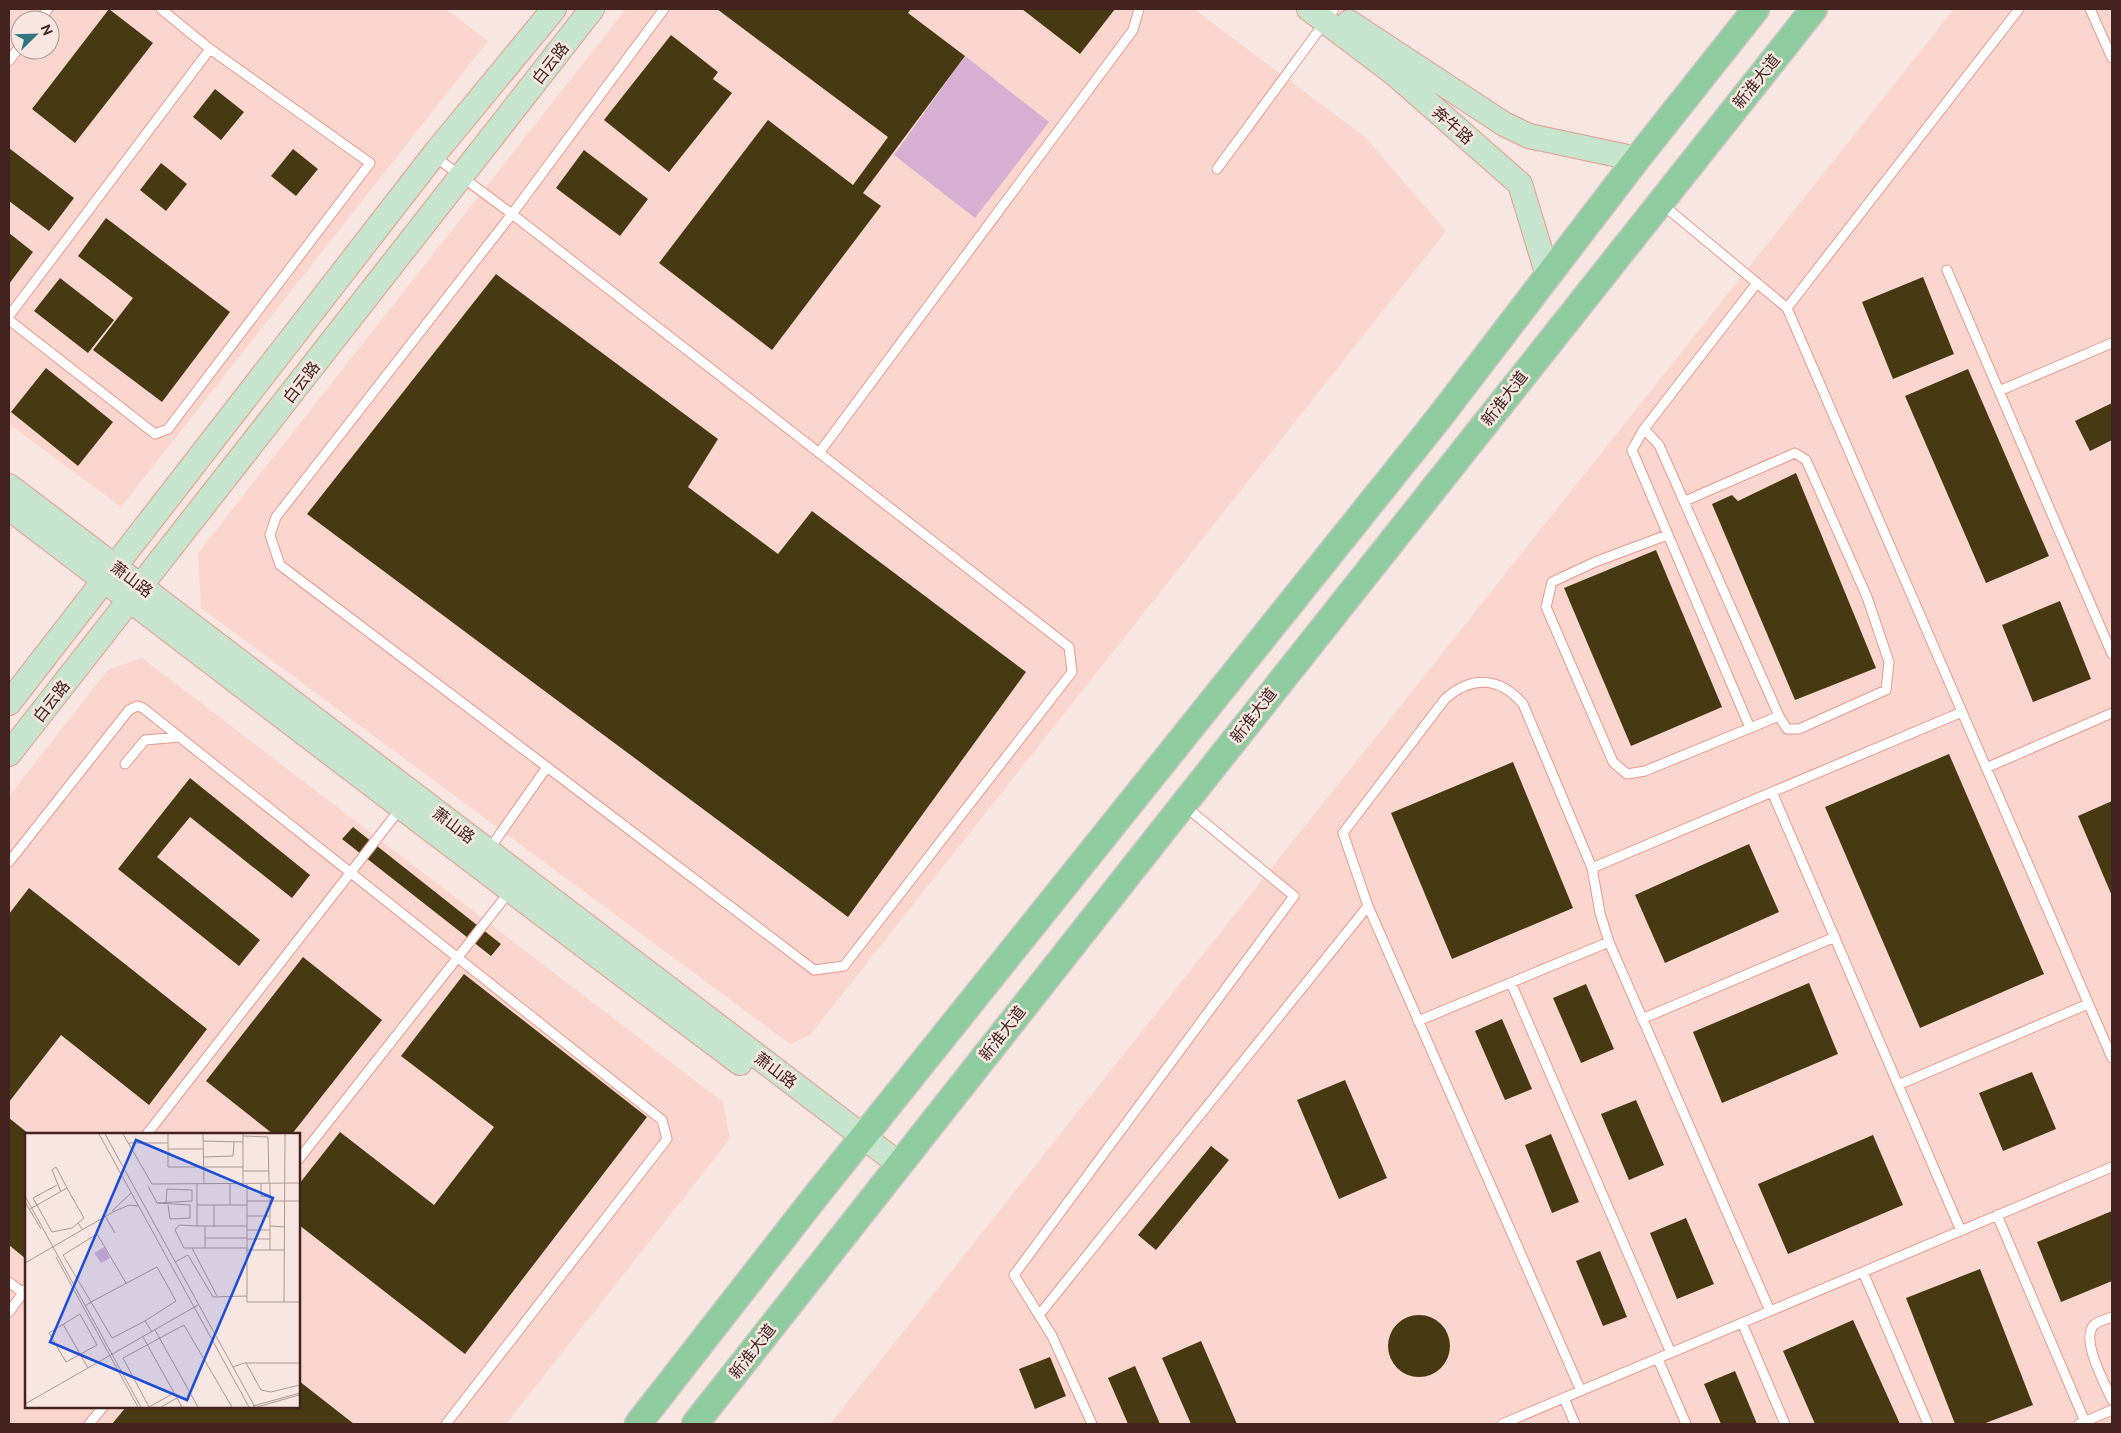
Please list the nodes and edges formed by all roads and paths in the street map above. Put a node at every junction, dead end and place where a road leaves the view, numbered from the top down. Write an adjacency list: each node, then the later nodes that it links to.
1 (161, 9): 11 (lane)
2 (554, 9): 13 (street, 白云路)
3 (592, 9): 16 (street, 白云路)
4 (664, 9): 18 (lane)
5 (1139, 9): 28 (lane)
6 (1756, 9): 14 (main road)
7 (1814, 9): 17 (main road, 新淮大道)
8 (2019, 9): 22 (lane)
9 (2090, 9): 12 (lane)
10 (1324, 12): 14 (street, 奔牛路); 15 (lane); 20 (street, 奔牛路)
11 (210, 49): 23 (lane); 24 (lane)
12 (2112, 58)
13 (433, 155): 16 (lane); 33 (street, 白云路)
14 (1637, 159): 20 (main road)
15 (1217, 168)
16 (461, 176): 18 (lane); 34 (street, 白云路)
17 (1659, 202): 21 (lane); 47 (main road, 新淮大道)
18 (512, 214): 28 (lane); 44 (lane)
19 (1947, 270): 26 (lane)
20 (1548, 276): 65 (main road)
21 (1757, 282): 22 (lane); 27 (lane)
22 (1788, 308): 37 (lane)
23 (9, 316)
24 (9, 320)
25 (2112, 342): 26 (lane)
26 (1999, 391): 35 (lane)
27 (1644, 429): 30 (lane); 32 (lane)
28 (819, 453): 44 (lane)
29 (9, 486): 33 (street, 萧山路)
30 (1685, 501): 39 (lane); 39 (lane)
31 (9, 508): 33 (street, 萧山路)
32 (1667, 535): 40 (lane); 40 (lane)
33 (110, 574): 34 (street, 萧山路); 36 (street, 白云路)
34 (136, 594): 42 (street, 白云路); 48 (street, 萧山路); 49 (street, 萧山路)
35 (2112, 654)
36 (9, 703)
37 (1962, 712): 45 (lane); 46 (lane)
38 (2112, 713): 45 (lane)
39 (1778, 716): 40 (lane)
40 (1750, 728)
41 (180, 737): 43 (lane); 50 (lane); 52 (lane)
42 (9, 754)
43 (125, 764)
44 (547, 767): 49 (lane)
45 (1986, 768): 59 (lane)
46 (1772, 792): 51 (lane); 55 (lane)
47 (1182, 804): 68 (main road, 新淮大道); 76 (lane)
48 (402, 806): 49 (street, 萧山路); 52 (lane)
49 (483, 858): 53 (street, 萧山路); 65 (street, 萧山路)
50 (9, 862)
51 (1592, 868): 54 (lane); 56 (lane)
52 (350, 873): 57 (lane); 64 (lane)
53 (510, 890): 57 (lane); 65 (street, 萧山路)
54 (1368, 906): 61 (lane); 76 (lane)
55 (1834, 937): 60 (lane); 63 (lane)
56 (1608, 942): 58 (lane); 60 (lane)
57 (457, 957): 66 (lane); 88 (lane)
58 (1511, 983): 61 (lane); 79 (lane)
59 (2088, 1004): 62 (lane); 63 (lane)
60 (1642, 1019): 74 (lane)
61 (1418, 1021): 81 (lane)
62 (2112, 1058)
63 (1898, 1085): 70 (lane)
64 (148, 1133)
65 (859, 1143): 68 (street, 萧山路); 89 (main road)
66 (300, 1158)
67 (2112, 1167): 69 (lane)
68 (894, 1170): 90 (main road, 新淮大道)
69 (1997, 1215): 70 (lane); 86 (lane)
70 (1961, 1231): 71 (lane)
71 (1863, 1272): 74 (lane); 96 (lane)
72 (9, 1282): 73 (lane)
73 (25, 1291): 75 (lane)
74 (1770, 1311): 78 (lane)
75 (9, 1312)
76 (1039, 1315): 91 (lane)
77 (2112, 1317): 83 (lane)
78 (1742, 1323): 79 (lane); 95 (lane)
79 (1671, 1353): 80 (lane)
80 (1658, 1358): 81 (lane); 94 (lane)
81 (1581, 1391): 82 (lane)
82 (1564, 1398): 92 (lane); 93 (lane)
83 (2112, 1400)
84 (102, 1408): 87 (lane)
85 (2112, 1410): 86 (lane)
86 (2083, 1423)
87 (90, 1424)
88 (446, 1424)
89 (638, 1424)
90 (695, 1424)
91 (1092, 1424)
92 (1502, 1424)
93 (1575, 1424)
94 (1686, 1424)
95 (1785, 1424)
96 (1928, 1424)

